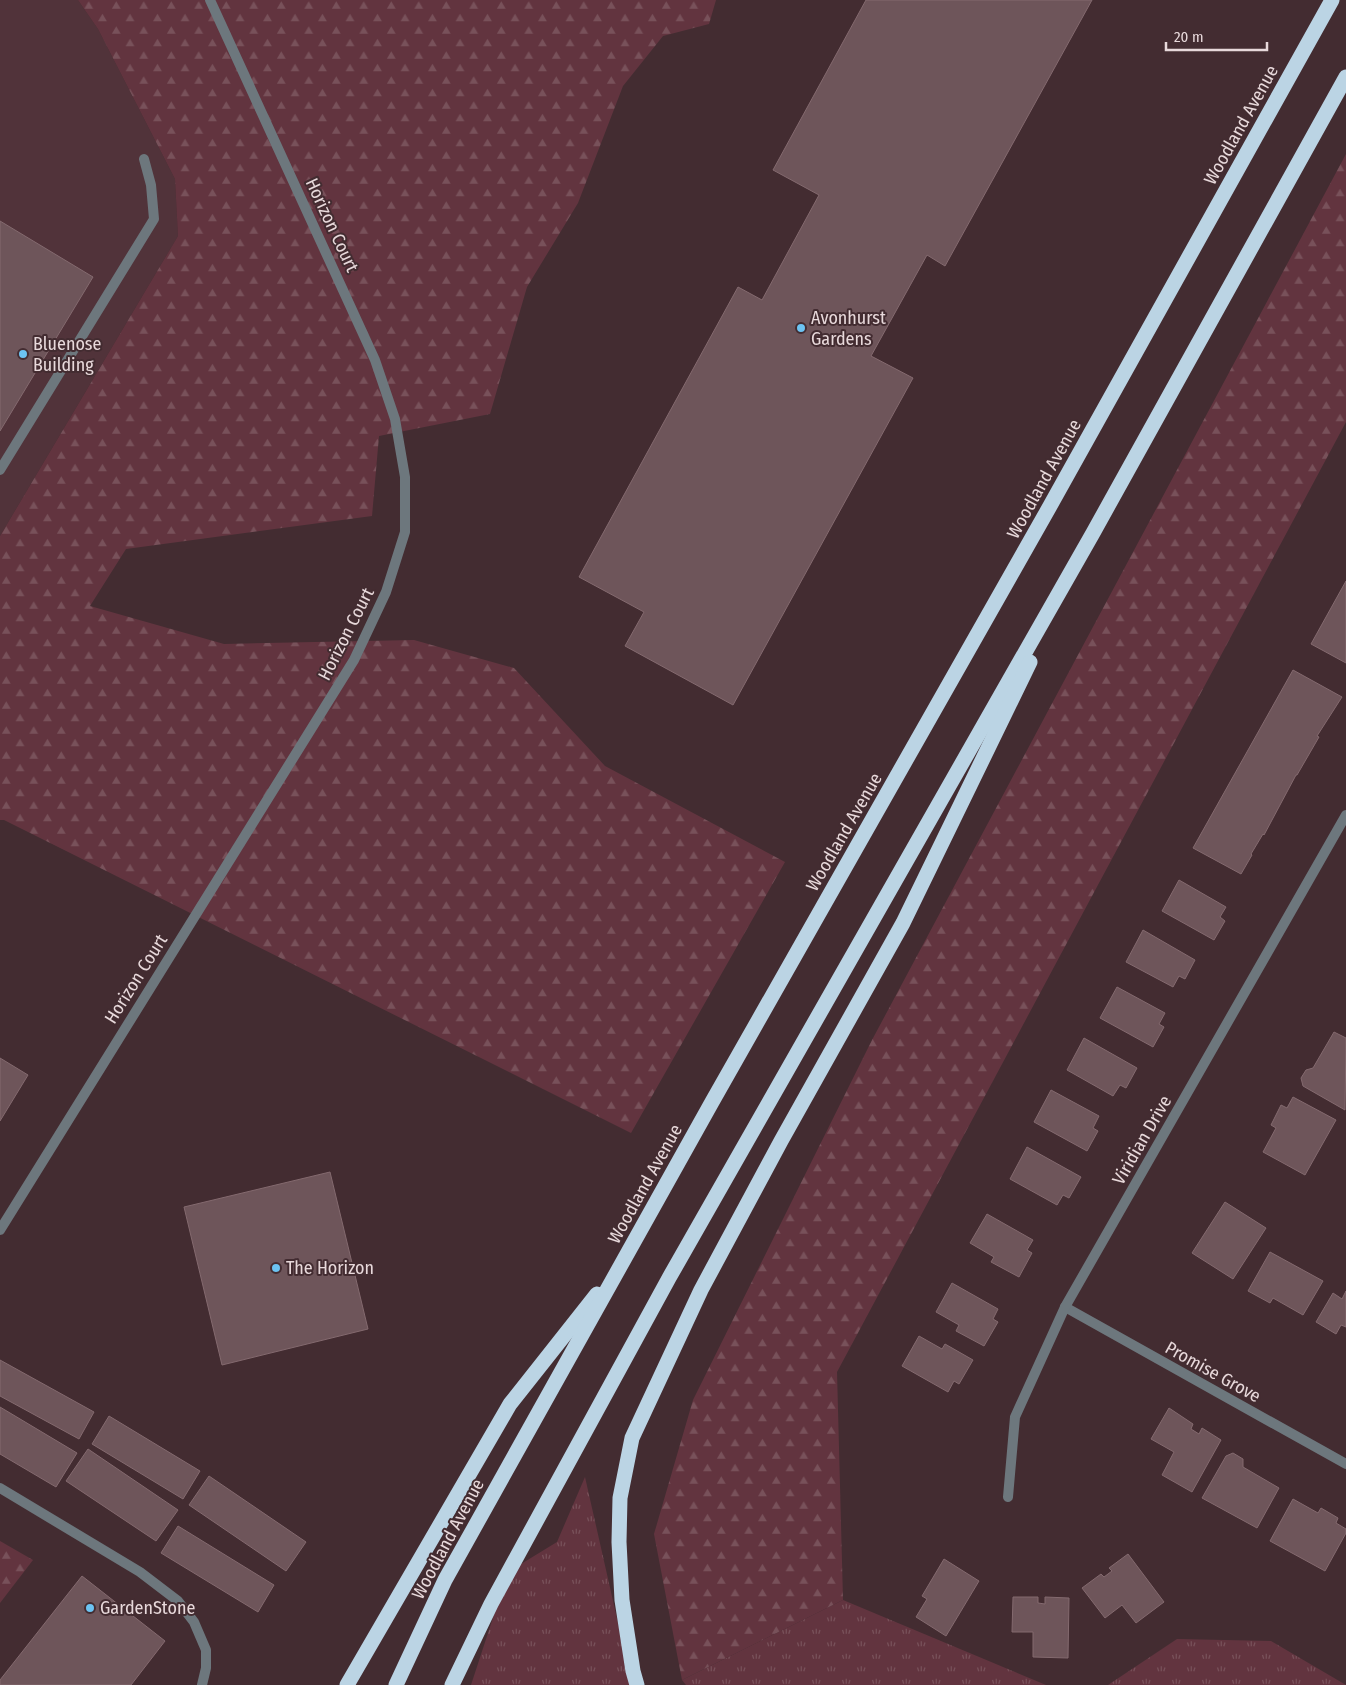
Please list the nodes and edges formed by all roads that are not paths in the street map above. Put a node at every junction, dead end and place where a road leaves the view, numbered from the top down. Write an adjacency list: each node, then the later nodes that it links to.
1 (210, 0): 8 (street, Horizon Court)
2 (1332, 0): 9 (highway, Woodland Avenue)
3 (1346, 76): 6 (highway)
4 (144, 159): 5 (street)
5 (0, 470)
6 (1093, 533): 17 (highway); 18 (highway)
7 (1346, 815): 10 (street, Viridian Drive)
8 (0, 1230)
9 (625, 1258): 15 (highway); 16 (highway, Woodland Avenue)
10 (1065, 1307): 11 (street, Promise Grove); 13 (street, Viridian Drive)
11 (1346, 1464)
12 (0, 1488): 14 (street)
13 (1008, 1497)
14 (202, 1685)
15 (347, 1685)
16 (396, 1685)
17 (452, 1685)
18 (637, 1685)

